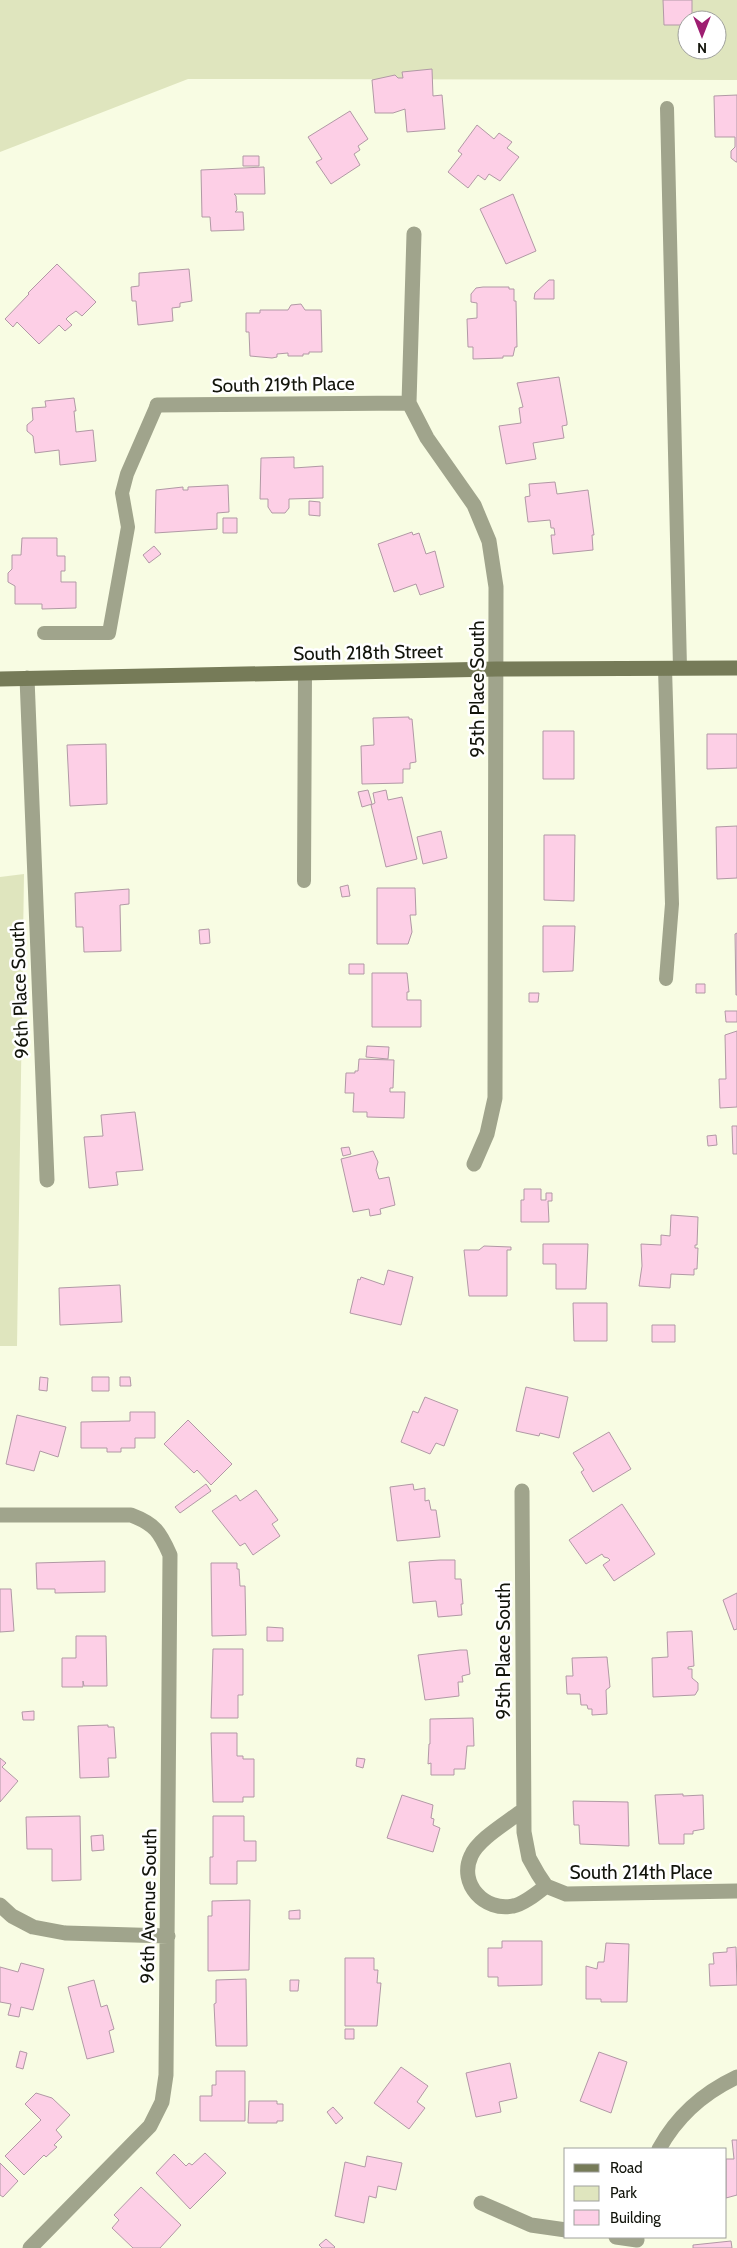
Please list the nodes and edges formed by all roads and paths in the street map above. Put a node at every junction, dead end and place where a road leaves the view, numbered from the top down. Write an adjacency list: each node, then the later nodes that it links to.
1 (668, 108): 7 (lane)
2 (414, 234): 3 (street, 95th Place South)
3 (409, 403): 4 (street, South 219th Place); 9 (street, 95th Place South)
4 (157, 406): 5 (lane)
5 (44, 633)
6 (665, 668): 7 (street, South 218th Street); 9 (street, South 218th Street); 14 (lane)
7 (680, 668): 8 (street, South 218th Street)
8 (737, 668)
9 (497, 669): 10 (street, South 218th Street); 15 (street, 95th Place South)
10 (305, 673): 11 (street, South 218th Street); 13 (lane)
11 (27, 678): 12 (street, South 218th Street); 16 (street, 96th Place South)
12 (0, 679)
13 (304, 881)
14 (666, 979)
15 (474, 1164)
16 (47, 1180)
17 (522, 1492): 19 (street, 95th Place South)
18 (0, 1515): 24 (street, 96th Avenue South)
19 (523, 1810): 20 (street, 95th Place South); 21 (street, South 214th Place)
20 (524, 1832): 21 (street, South 214th Place)
21 (546, 1886): 22 (street, South 214th Place)
22 (737, 1891)
23 (0, 1905): 24 (street)
24 (168, 1936): 31 (street, 96th Avenue South)
25 (737, 2077): 26 (street)
26 (660, 2148)
27 (481, 2203): 28 (street)
28 (564, 2230)
29 (620, 2238): 30 (street)
30 (636, 2242)
31 (30, 2248)

